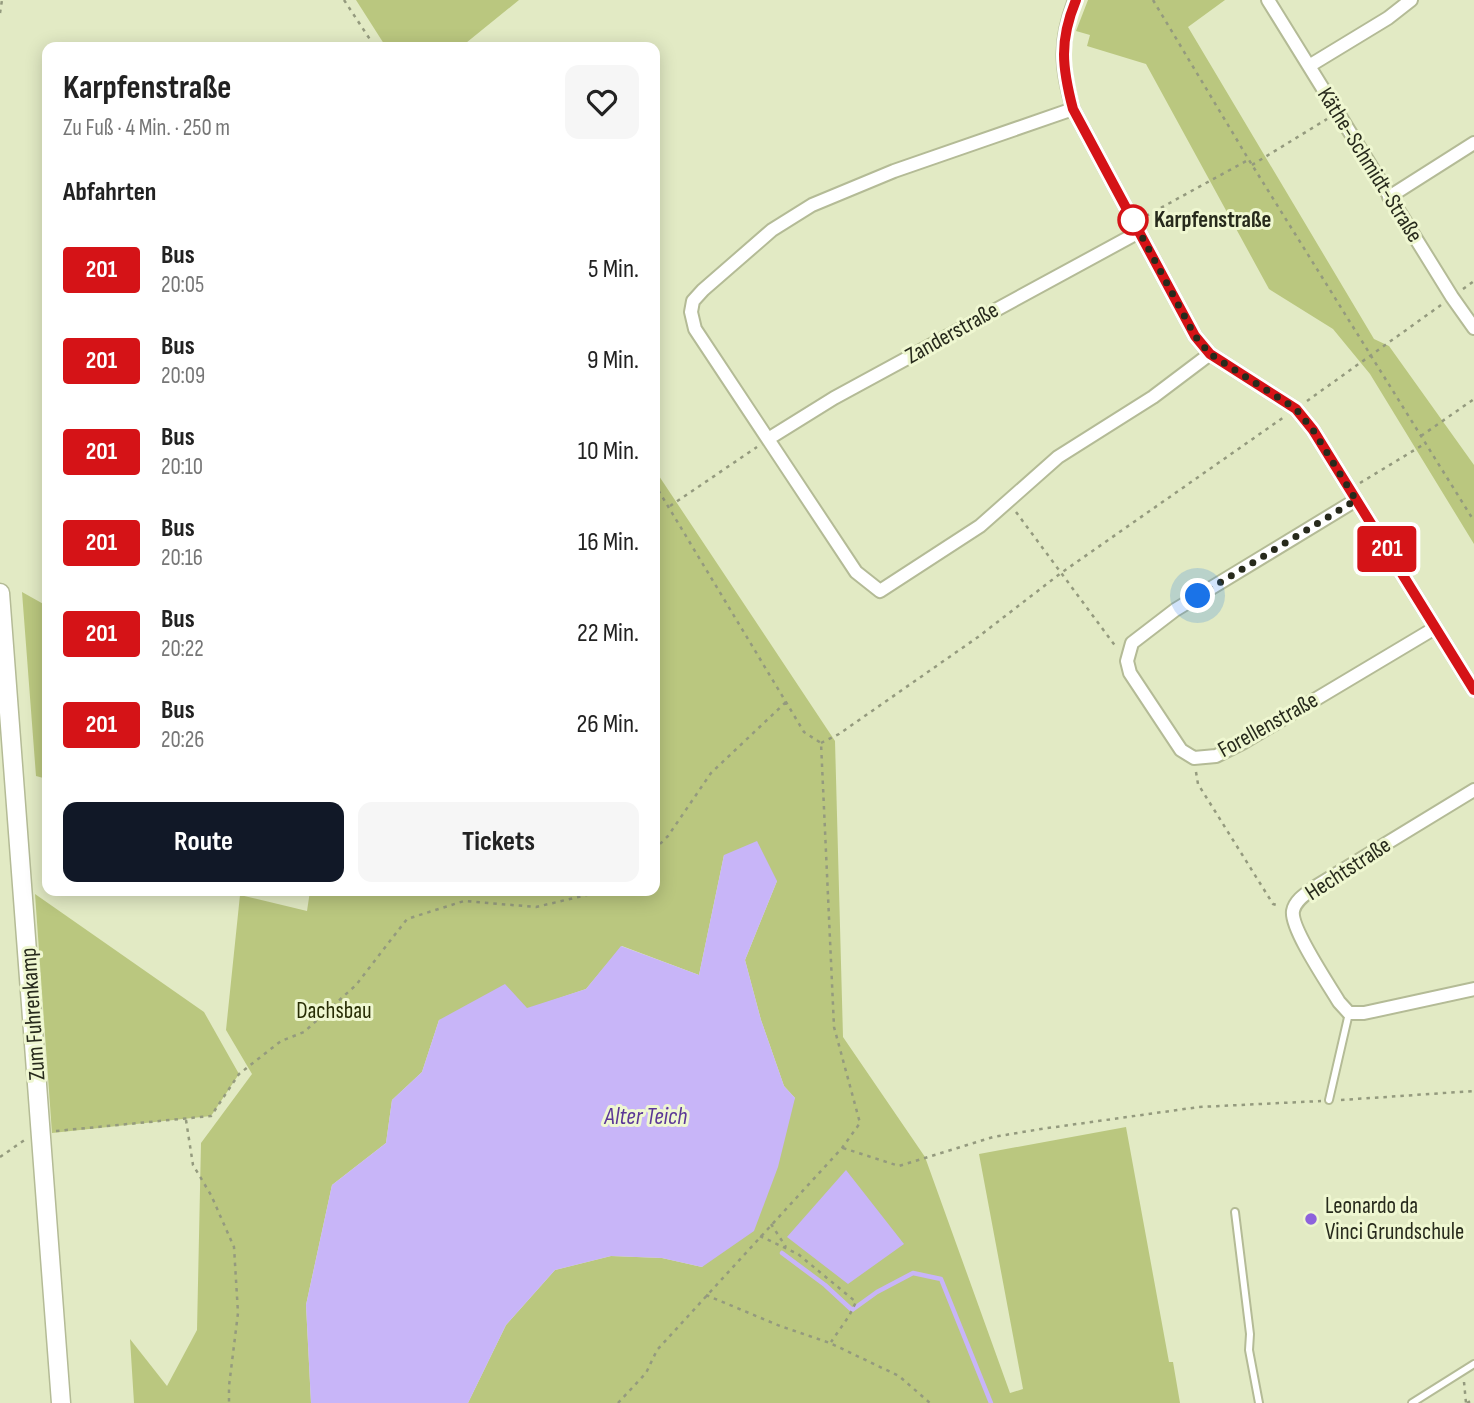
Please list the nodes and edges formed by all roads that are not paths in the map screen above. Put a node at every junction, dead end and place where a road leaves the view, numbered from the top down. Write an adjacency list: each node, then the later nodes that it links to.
1 (1076, 0): 5 (street)
2 (1268, 0): 4 (street, Käthe-Schmidt-Straße)
3 (1411, 0): 4 (street)
4 (1309, 66): 7 (street, Käthe-Schmidt-Straße)
5 (1073, 109): 8 (street); 11 (street)
6 (1474, 143): 7 (street)
7 (1389, 197): 9 (street, Käthe-Schmidt-Straße)
8 (1137, 227): 10 (street); 11 (street, Zanderstraße)
9 (1474, 328)
10 (1210, 354): 11 (street); 12 (street)
11 (768, 439)
12 (1353, 495): 15 (street); 15 (street, Forellenstraße)
13 (0, 593): 14 (street, Zum Fuhrenkamp)
14 (1, 627): 23 (street, Zum Fuhrenkamp)
15 (1435, 628): 16 (street)
16 (1474, 690)
17 (1474, 790): 19 (street, Hechtstraße)
18 (1474, 989): 19 (street)
19 (1349, 1013): 20 (lane)
20 (1329, 1100)
21 (1234, 1212): 24 (lane)
22 (1474, 1364): 25 (lane)
23 (61, 1403)
24 (1259, 1403)
25 (1412, 1403)

